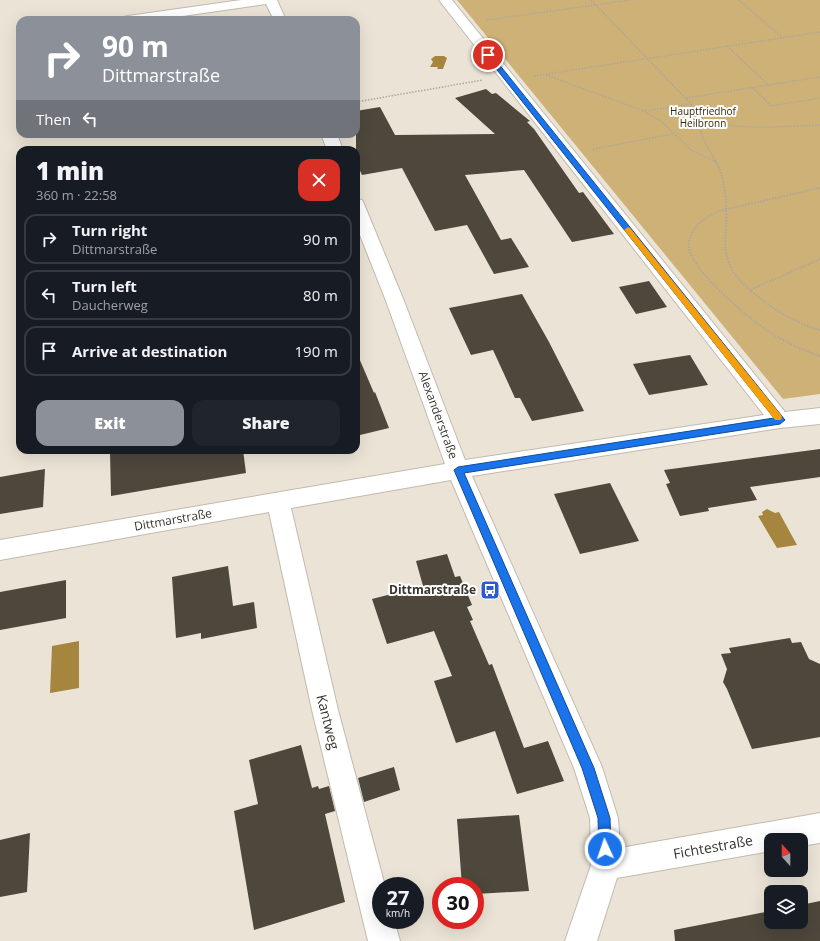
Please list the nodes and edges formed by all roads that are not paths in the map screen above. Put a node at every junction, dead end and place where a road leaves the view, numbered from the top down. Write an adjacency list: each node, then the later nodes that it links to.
1 (268, 0): 4 (street)
2 (271, 0): 5 (street)
3 (445, 0): 8 (street)
4 (156, 16)
5 (278, 16)
6 (360, 214): 9 (street, Alexanderstraße)
7 (820, 416): 8 (street, Dittmarstraße)
8 (780, 420): 9 (street, Dittmarstraße)
9 (458, 470): 10 (street, Dittmarstraße); 13 (street, Alexanderstraße)
10 (278, 502): 11 (street, Dittmarstraße); 14 (street, Kantweg)
11 (0, 550)
12 (820, 828): 13 (street, Fichtestraße)
13 (606, 865): 15 (street, Alexanderstraße)
14 (384, 941)
15 (581, 941)

